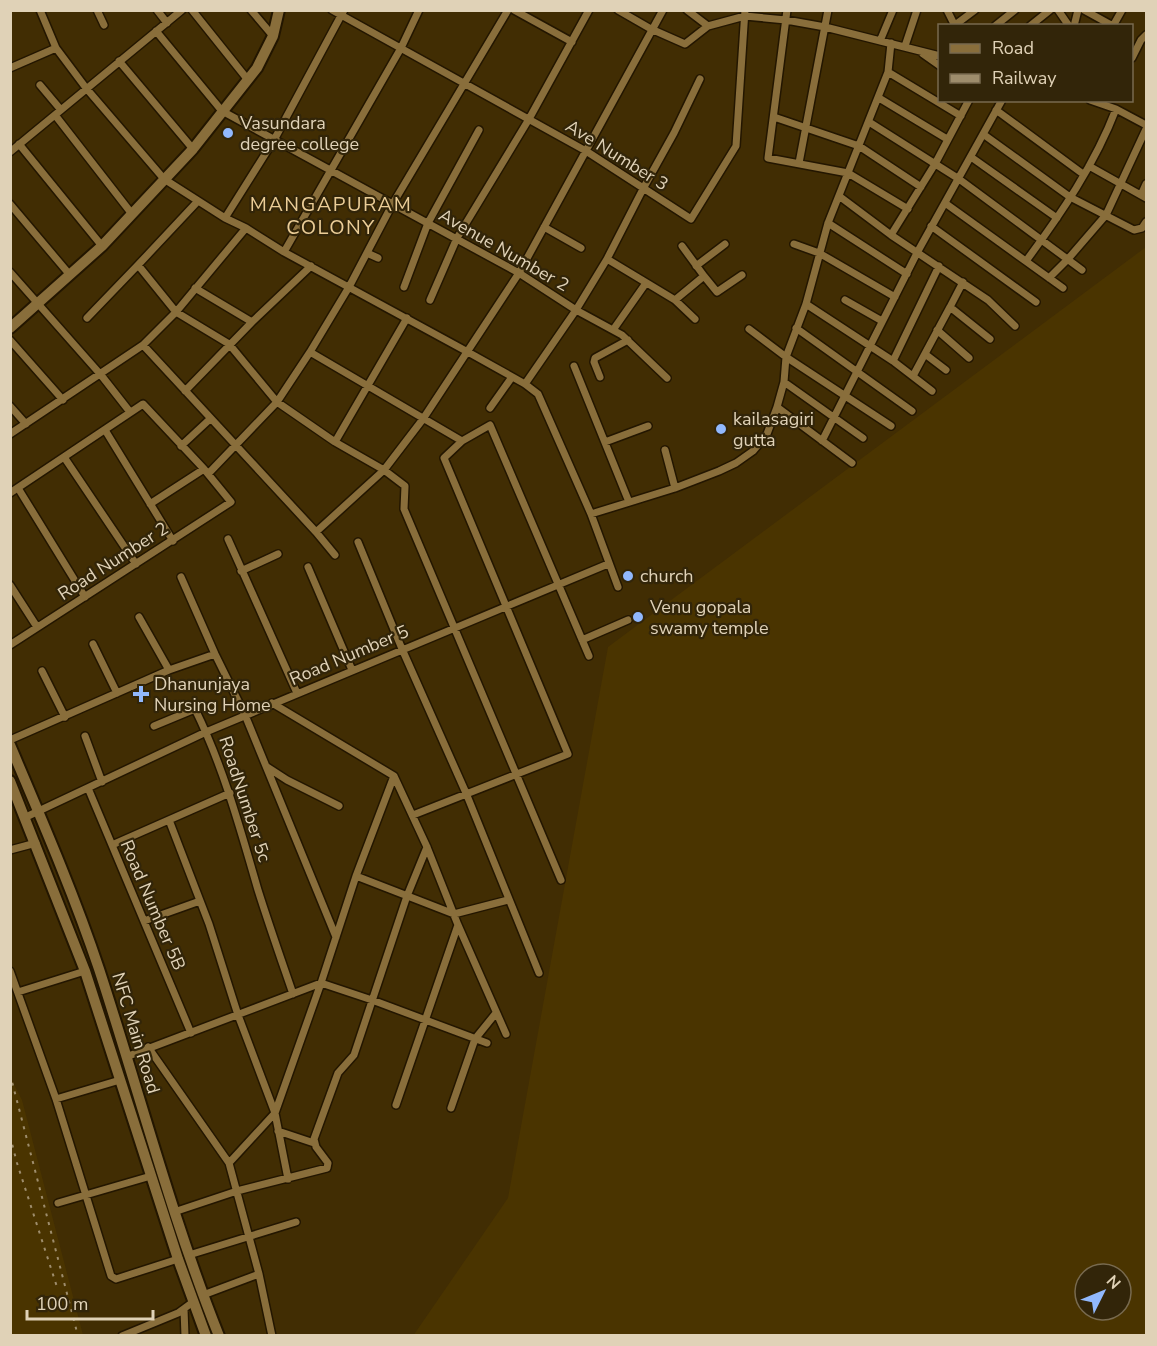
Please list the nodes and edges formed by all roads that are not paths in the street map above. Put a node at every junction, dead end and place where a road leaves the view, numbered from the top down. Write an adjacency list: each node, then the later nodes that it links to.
1 (40, 10): 49 (street)
2 (97, 10): 38 (street)
3 (157, 10): 30 (street)
4 (182, 10): 30 (street)
5 (192, 10): 59 (street)
6 (251, 10): 43 (street)
7 (279, 10): 43 (main road)
8 (332, 10): 27 (street, Ave Number 3)
9 (419, 10): 50 (street)
10 (508, 10): 60 (street)
11 (514, 10): 46 (street)
12 (589, 10): 46 (street)
13 (618, 10): 41 (street)
14 (663, 10): 41 (street)
15 (687, 10): 39 (street)
16 (787, 10): 29 (street)
17 (828, 10): 40 (street)
18 (893, 10): 45 (street)
19 (917, 10): 48 (street)
20 (947, 10): 31 (street)
21 (975, 10): 32 (street)
22 (1015, 10): 33 (street)
23 (1050, 10): 34 (street)
24 (1058, 10): 35 (street)
25 (1084, 10): 36 (street)
26 (1122, 10): 37 (street)
27 (342, 13): 50 (street, Ave Number 3); 82 (street)
28 (745, 13): 29 (street); 39 (street); 99 (street, Ave Number 3)
29 (786, 20): 40 (street); 74 (street)
30 (167, 22): 42 (street)
31 (954, 24)
32 (956, 24)
33 (998, 24)
34 (1032, 24)
35 (1064, 24)
36 (1111, 24)
37 (1114, 24)
38 (104, 26)
39 (708, 26): 41 (street)
40 (825, 27): 45 (street); 78 (street)
41 (651, 29): 86 (street)
42 (156, 31): 54 (street); 71 (street)
43 (273, 36): 59 (main road)
44 (1144, 38): 52 (street)
45 (880, 41): 47 (street)
46 (572, 42): 75 (street)
47 (891, 43): 48 (street); 57 (street)
48 (905, 46): 51 (street)
49 (56, 48): 56 (street); 62 (street)
50 (401, 48): 60 (street, Ave Number 3); 92 (street)
51 (919, 50): 53 (street); 55 (street)
52 (1133, 55)
53 (938, 56)
54 (119, 61): 62 (street); 85 (street)
55 (938, 65)
56 (10, 68)
57 (888, 72): 63 (street); 64 (street)
58 (700, 79): 99 (street)
59 (248, 80): 71 (main road)
60 (465, 84): 75 (street, Ave Number 3); 107 (street)
61 (40, 85): 69 (street)
62 (86, 88): 69 (street); 95 (street)
63 (879, 98): 76 (street); 81 (street)
64 (938, 102)
65 (938, 102): 73 (street)
66 (968, 102): 73 (street)
67 (1001, 102): 70 (street)
68 (1112, 105): 77 (street); 91 (street)
69 (61, 110): 72 (street)
70 (996, 110): 80 (street); 94 (street)
71 (222, 111): 82 (street, Avenue Number 2); 85 (main road)
72 (55, 115): 83 (street); 109 (street)
73 (962, 116): 81 (street)
74 (774, 117): 78 (street); 89 (street)
75 (529, 119): 86 (street, Ave Number 3); 120 (street)
76 (869, 122): 84 (street); 90 (street)
77 (1146, 127): 97 (street)
78 (806, 128): 84 (street); 89 (street)
79 (479, 130): 114 (street)
80 (983, 134): 88 (street); 102 (street)
81 (947, 139): 90 (street)
82 (273, 140): 92 (street, Avenue Number 2); 111 (street)
83 (19, 144): 87 (street); 124 (street)
84 (859, 146): 93 (street); 100 (street)
85 (192, 149): 95 (main road)
86 (586, 151): 99 (street, Ave Number 3); 117 (street)
87 (10, 152)
88 (971, 157): 96 (street); 112 (street)
89 (799, 164): 93 (street)
90 (935, 164): 96 (street); 100 (street)
91 (1089, 166): 94 (street); 97 (street)
92 (330, 171): 107 (street, Avenue Number 2); 128 (street)
93 (848, 173): 101 (street); 108 (street)
94 (1083, 174): 102 (street)
95 (164, 179): 104 (street); 109 (main road)
96 (959, 179): 105 (street); 121 (street)
97 (1120, 183): 103 (street); 110 (street)
98 (1146, 184): 103 (street)
99 (644, 187): 133 (street)
100 (921, 187): 108 (street)
101 (839, 196): 115 (street); 119 (street)
102 (1070, 196): 110 (street); 112 (street)
103 (1144, 197)
104 (198, 201): 111 (street); 135 (street)
105 (945, 203): 116 (street); 134 (street)
106 (10, 204): 143 (street)
107 (392, 205): 114 (street, Avenue Number 2); 129 (street)
108 (908, 209): 119 (street)
109 (132, 214): 124 (main road)
110 (1106, 215): 113 (street); 132 (street)
111 (225, 218): 118 (street)
112 (1057, 218): 121 (street)
113 (1146, 222)
114 (428, 223): 120 (street, Avenue Number 2); 150 (street)
115 (828, 223): 130 (street); 142 (street)
116 (931, 226): 127 (street); 157 (street)
117 (544, 227): 126 (street); 141 (street)
118 (246, 228): 128 (street); 151 (street)
119 (891, 235): 127 (street)
120 (457, 238): 141 (street, Avenue Number 2); 154 (street)
121 (1042, 239): 132 (street); 134 (street)
122 (725, 244): 137 (street)
123 (794, 244): 130 (street)
124 (102, 246): 143 (main road)
125 (682, 246): 137 (street)
126 (581, 248)
127 (918, 251): 138 (street); 142 (street)
128 (284, 252): 136 (street)
129 (367, 253): 131 (street); 149 (street)
130 (819, 253): 153 (street); 159 (street)
131 (378, 258)
132 (1068, 259): 139 (street); 146 (street)
133 (607, 260): 148 (street); 161 (street)
134 (1026, 261): 146 (street)
135 (138, 265): 162 (street); 163 (street)
136 (311, 266): 149 (street); 167 (street)
137 (696, 266): 145 (street)
138 (939, 266): 147 (street); 185 (street)
139 (1082, 270)
140 (10, 272): 158 (street)
141 (519, 273): 161 (street, Avenue Number 2); 180 (street)
142 (907, 274): 153 (street)
143 (69, 275): 158 (main road)
144 (741, 275): 145 (street)
145 (704, 276): 155 (street)
146 (1049, 278): 152 (street)
147 (963, 282): 160 (street); 168 (street)
148 (646, 283): 155 (street); 172 (street)
149 (349, 287): 164 (street); 181 (street)
150 (404, 287)
151 (195, 288): 162 (street); 167 (street)
152 (1063, 288)
153 (895, 297): 166 (street)
154 (430, 300)
155 (675, 300): 165 (street)
156 (845, 300): 166 (street)
157 (1036, 302)
158 (38, 304): 169 (main road); 189 (street)
159 (806, 304): 170 (street); 179 (street)
160 (950, 307): 173 (street); 174 (street)
161 (576, 310): 172 (street, Avenue Number 2); 195 (street)
162 (176, 312): 177 (street); 178 (street)
163 (87, 318)
164 (407, 318): 180 (street); 196 (street)
165 (695, 319)
166 (882, 321): 179 (street)
167 (252, 322): 177 (street)
168 (1015, 326)
169 (10, 328)
170 (796, 328): 183 (street); 188 (street)
171 (749, 329): 183 (street)
172 (613, 330): 176 (street, Avenue Number 2)
173 (937, 330): 182 (street); 184 (street)
174 (990, 339)
175 (10, 340): 200 (street)
176 (628, 340): 192 (street); 193 (street, Avenue Number 2)
177 (229, 344): 197 (street); 201 (street)
178 (143, 345): 189 (street); 197 (street)
179 (870, 346): 185 (street); 188 (street)
180 (466, 351): 191 (street); 209 (street)
181 (310, 352): 196 (street); 201 (street)
182 (925, 354): 187 (street); 190 (street)
183 (786, 357): 194 (street); 199 (street)
184 (969, 358)
185 (893, 362): 190 (street)
186 (574, 366): 219 (street)
187 (946, 370)
188 (858, 371): 199 (street); 205 (street)
189 (101, 375): 200 (street); 206 (street)
190 (913, 376): 198 (street)
191 (512, 377): 195 (street); 204 (street)
192 (600, 377)
193 (667, 378)
194 (784, 382): 203 (street); 207 (street)
195 (525, 384): 232 (street)
196 (368, 385): 209 (street); 218 (street)
197 (185, 391): 208 (street)
198 (932, 391)
199 (846, 396): 207 (street); 212 (street)
200 (63, 400): 210 (street)
201 (277, 402): 218 (street); 221 (street)
202 (10, 406): 210 (street)
203 (777, 407): 217 (street); 228 (street)
204 (490, 408)
205 (912, 411)
206 (130, 412): 213 (street); 220 (street)
207 (834, 418): 215 (street); 217 (street)
208 (210, 419): 220 (street); 221 (street)
209 (423, 419): 216 (street); 225 (street)
210 (26, 424): 214 (street)
211 (648, 426): 219 (street)
212 (891, 426)
213 (105, 430): 223 (street); 231 (street)
214 (10, 434)
215 (863, 438)
216 (460, 439): 244 (street); 248 (street)
217 (822, 441): 224 (street)
218 (335, 442): 225 (street)
219 (605, 442): 230 (street)
220 (181, 447): 226 (street)
221 (236, 447): 226 (street); 233 (street)
222 (665, 450): 228 (street)
223 (64, 457): 227 (street); 239 (street)
224 (852, 464)
225 (384, 470): 233 (street); 252 (street)
226 (206, 472): 231 (street); 235 (street, Road Number 2)
227 (18, 488): 229 (street); 247 (street)
228 (675, 488): 230 (street)
229 (10, 493)
230 (629, 502): 232 (street)
231 (150, 504): 235 (street)
232 (591, 514): 240 (street)
233 (315, 532): 238 (street)
234 (228, 538): 242 (street)
235 (172, 541): 239 (street, Road Number 2)
236 (358, 542): 256 (street)
237 (278, 554): 242 (street)
238 (334, 555)
239 (136, 564): 247 (street, Road Number 2)
240 (608, 564): 244 (street, Road Number 5); 246 (street)
241 (308, 567): 260 (street)
242 (242, 571): 263 (street)
243 (181, 577): 257 (street)
244 (557, 584): 248 (street, Road Number 5); 253 (street)
245 (10, 585): 251 (street)
246 (618, 587)
247 (85, 597): 251 (street, Road Number 2)
248 (506, 605): 252 (street, Road Number 5); 273 (street)
249 (139, 617): 259 (street)
250 (628, 620): 253 (street)
251 (37, 627): 255 (street, Road Number 2)
252 (454, 627): 256 (street, Road Number 5); 273 (street)
253 (582, 640): 258 (street)
254 (93, 644): 262 (street)
255 (10, 645)
256 (402, 649): 260 (street, Road Number 5); 279 (street)
257 (215, 654): 259 (street); 265 (street)
258 (589, 656)
259 (169, 670): 262 (street)
260 (352, 670): 263 (street, Road Number 5)
261 (42, 671): 266 (street)
262 (117, 693): 266 (street)
263 (297, 693): 264 (street, Road Number 5)
264 (272, 703): 265 (street, Road Number 5); 274 (street)
265 (245, 715): 268 (street, Road Number 5); 272 (street)
266 (65, 717): 270 (street)
267 (154, 726): 268 (street, RoadNumber 5c)
268 (206, 732): 276 (street, Road Number 5); 278 (street, RoadNumber 5c)
269 (85, 736): 276 (street)
270 (10, 740)
271 (10, 745): 281 (main road, NFC Main Road)
272 (267, 767): 280 (street); 297 (street)
273 (516, 773): 279 (street); 290 (street)
274 (394, 776): 282 (street); 289 (street)
275 (10, 781): 283 (main road, NFC Main Road)
276 (102, 782): 277 (street, Road Number 5)
277 (88, 788): 281 (street, Road Number 5); 286 (street, Road Number 5B)
278 (230, 793): 284 (street); 303 (street, RoadNumber 5c)
279 (466, 794): 282 (street); 292 (street)
280 (339, 806)
281 (39, 812): 283 (street, Road Number 5); 313 (main road, NFC Main Road)
282 (413, 815): 287 (street)
283 (26, 817): 285 (main road, NFC Main Road)
284 (169, 820): 286 (street); 293 (street)
285 (36, 843): 288 (street); 299 (main road, NFC Main Road)
286 (112, 845): 295 (street, Road Number 5B)
287 (427, 847): 291 (street); 294 (street)
288 (10, 850)
289 (356, 876): 291 (street); 297 (street)
290 (561, 880)
291 (407, 897): 294 (street); 304 (street)
292 (508, 900): 294 (street); 300 (street)
293 (200, 901): 295 (street); 306 (street)
294 (454, 914): 296 (street)
295 (144, 921): 308 (street, Road Number 5B)
296 (458, 925): 305 (street); 307 (street)
297 (336, 937): 301 (street)
298 (10, 971): 302 (street)
299 (85, 971): 302 (street); 314 (main road, NFC Main Road)
300 (539, 973)
301 (321, 983): 303 (street); 304 (street); 319 (street)
302 (18, 992): 315 (street)
303 (293, 994): 306 (street)
304 (372, 999): 307 (street); 322 (street)
305 (496, 1013): 309 (street); 310 (street)
306 (238, 1015): 308 (street); 319 (street)
307 (424, 1020): 310 (street); 316 (street)
308 (190, 1033): 312 (street)
309 (506, 1034)
310 (476, 1039): 311 (street); 317 (street)
311 (487, 1043)
312 (148, 1047): 313 (street); 323 (street)
313 (126, 1057): 318 (main road, NFC Main Road)
314 (120, 1080): 315 (street); 320 (main road, NFC Main Road)
315 (56, 1099): 327 (street)
316 (396, 1106)
317 (451, 1108)
318 (143, 1113): 320 (main road); 329 (main road, NFC Main Road)
319 (275, 1113): 321 (street); 323 (street)
320 (132, 1116): 324 (main road, NFC Main Road)
321 (278, 1131): 322 (street); 325 (street)
322 (314, 1143): 325 (street)
323 (229, 1163): 326 (street)
324 (151, 1176): 327 (street); 332 (main road, NFC Main Road)
325 (288, 1179): 326 (street)
326 (237, 1191): 329 (street); 331 (street)
327 (86, 1193): 328 (street); 332 (street)
328 (58, 1203)
329 (174, 1212): 332 (main road, NFC Main Road)
330 (296, 1222): 331 (street)
331 (248, 1236): 332 (street); 333 (street)
332 (183, 1257): 334 (main road, NFC Main Road)
333 (259, 1274): 334 (street); 340 (street)
334 (198, 1298): 335 (street); 338 (main road, NFC Main Road); 339 (main road, NFC Main Road)
335 (184, 1309): 336 (street); 337 (street)
336 (122, 1335)
337 (185, 1335)
338 (206, 1335)
339 (219, 1335)
340 (272, 1335)

